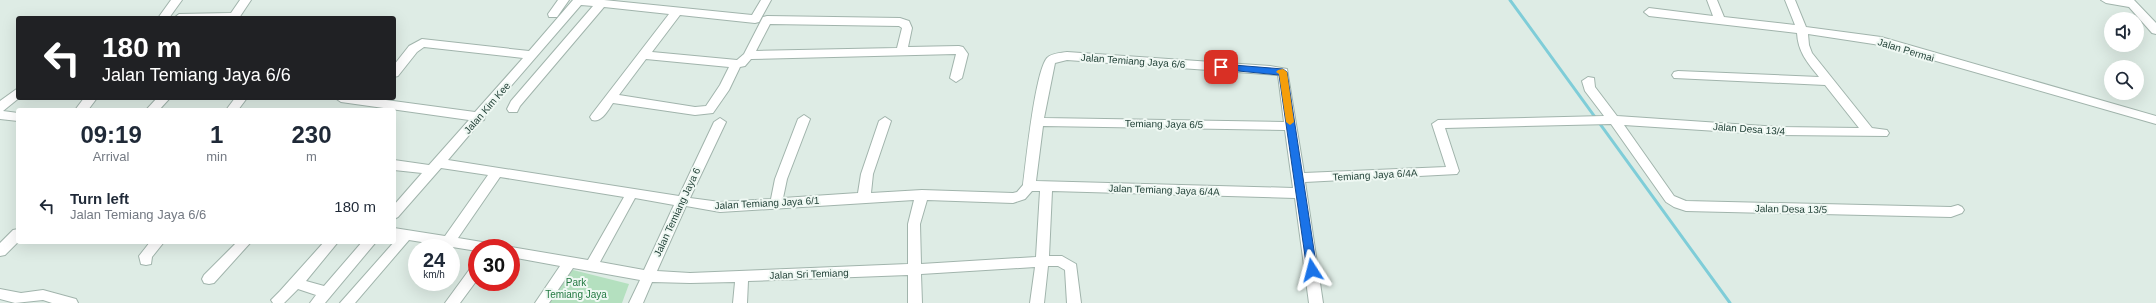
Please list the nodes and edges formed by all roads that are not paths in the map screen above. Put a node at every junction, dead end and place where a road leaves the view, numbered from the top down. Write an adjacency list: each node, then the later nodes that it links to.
1 (177, 0): 14 (street)
2 (246, 0): 15 (street)
3 (564, 0): 13 (street)
4 (579, 0): 10 (street); 22 (street, Jalan Kim Kee)
5 (766, 0): 11 (street)
6 (1712, 0): 16 (street)
7 (1790, 0): 17 (street)
8 (2109, 0): 9 (street)
9 (2130, 2): 18 (street)
10 (602, 3): 11 (street); 23 (street)
11 (677, 11): 20 (street)
12 (1649, 12): 16 (street, Jalan Permai)
13 (553, 14)
14 (165, 16)
15 (234, 16)
16 (1720, 20): 17 (street, Jalan Permai)
17 (1802, 29): 29 (street); 47 (street, Jalan Permai)
18 (2156, 30)
19 (902, 51): 21 (street); 21 (street); 27 (street)
20 (643, 55): 24 (street); 31 (street)
21 (748, 56): 24 (street)
22 (530, 58): 23 (street); 25 (street); 42 (street, Jalan Kim Kee)
23 (550, 64): 40 (street)
24 (736, 64): 31 (street)
25 (396, 70)
26 (1678, 75): 29 (street)
27 (956, 78)
28 (1590, 81): 46 (street, Jalan Desa 13/5)
29 (1827, 81): 52 (street)
30 (16, 94): 36 (street)
31 (610, 98): 44 (street)
32 (89, 100): 37 (street)
33 (162, 100): 38 (street)
34 (355, 100): 35 (street); 39 (street)
35 (372, 100): 42 (street)
36 (0, 108)
37 (83, 108)
38 (154, 108)
39 (348, 108)
40 (514, 109)
41 (0, 115): 43 (street)
42 (480, 116): 54 (street, Jalan Kim Kee)
43 (16, 117)
44 (596, 117)
45 (804, 119): 66 (street)
46 (1614, 120): 52 (street, Jalan Desa 13/4); 56 (street, Jalan Desa 13/4); 67 (street, Jalan Desa 13/5)
47 (2156, 120)
48 (885, 121): 64 (street)
49 (720, 122): 65 (street, Jalan Temiang Jaya 6)
50 (1037, 122): 51 (street, Temiang Jaya 6/5); 51 (street, Jalan Temiang Jaya 6/6); 59 (street)
51 (1291, 126): 58 (street)
52 (1869, 133): 53 (street, Jalan Desa 13/4)
53 (1883, 133)
54 (436, 166): 55 (street, Jalan Temiang Jaya 6/1); 57 (street, Jalan Temiang Jaya 6/1); 68 (street, Jalan Kim Kee)
55 (396, 168)
56 (1453, 171): 58 (street, Temiang Jaya 6/4A)
57 (497, 172): 61 (street, Jalan Temiang Jaya 6/1); 72 (street)
58 (1298, 178): 62 (street)
59 (1027, 189): 62 (street, Jalan Temiang Jaya 6/4A); 63 (street, Jalan Temiang Jaya 6/1)
60 (1046, 192): 82 (street)
61 (632, 193): 65 (street, Jalan Temiang Jaya 6/1); 83 (street)
62 (1300, 193): 103 (street)
63 (922, 195): 64 (street, Jalan Temiang Jaya 6/1); 84 (street)
64 (864, 198): 66 (street, Jalan Temiang Jaya 6/1)
65 (682, 202): 66 (street, Jalan Temiang Jaya 6/1); 85 (street, Jalan Temiang Jaya 6)
66 (776, 203)
67 (1958, 210)
68 (396, 212)
69 (400, 234): 71 (street)
70 (16, 236): 78 (street)
71 (430, 239)
72 (450, 239)
73 (156, 244): 80 (street)
74 (243, 244): 87 (street)
75 (330, 244): 89 (street)
76 (368, 244): 90 (street)
77 (392, 244): 95 (street)
78 (0, 251)
79 (520, 254): 81 (street, Jalan Sri Temiang)
80 (146, 260)
81 (570, 262): 83 (street, Jalan Sri Temiang); 97 (street)
82 (1042, 262): 84 (street, Jalan Sri Temiang); 101 (street); 102 (street, Jalan Sri Temiang)
83 (591, 266): 85 (street, Jalan Sri Temiang)
84 (915, 269): 86 (street, Jalan Sri Temiang); 100 (street)
85 (648, 276): 86 (street, Jalan Sri Temiang); 98 (street, Jalan Temiang Jaya 6)
86 (742, 277): 99 (street)
87 (209, 279)
88 (468, 282): 96 (street)
89 (295, 283): 90 (street); 92 (street)
90 (326, 292): 94 (street)
91 (0, 294): 93 (street)
92 (278, 300)
93 (71, 303)
94 (317, 303)
95 (347, 303)
96 (452, 303)
97 (542, 303)
98 (636, 303)
99 (740, 303)
100 (915, 303)
101 (1037, 303)
102 (1074, 303)
103 (1316, 303)

